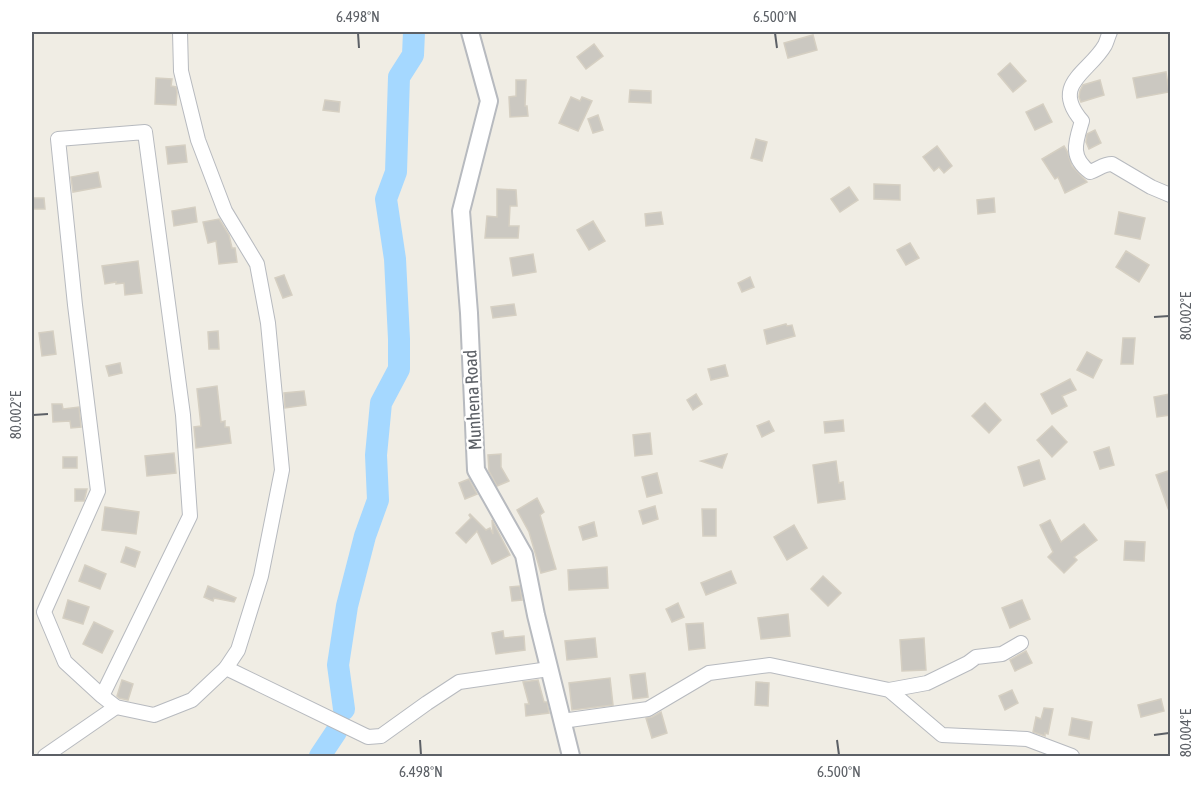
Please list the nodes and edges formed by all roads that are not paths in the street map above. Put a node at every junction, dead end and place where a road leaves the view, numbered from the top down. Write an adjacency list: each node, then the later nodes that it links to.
1 (180, 32): 6 (street)
2 (470, 32): 7 (street, Munhena Road)
3 (1110, 32): 4 (street)
4 (1170, 195)
5 (1021, 643): 8 (street)
6 (226, 668): 7 (street); 10 (street)
7 (549, 669): 11 (street, Munhena Road)
8 (889, 690): 11 (street); 14 (street)
9 (102, 696): 9 (street); 10 (street)
10 (116, 707): 12 (street)
11 (562, 721): 13 (street, Munhena Road)
12 (45, 756)
13 (571, 756)
14 (1072, 756)

